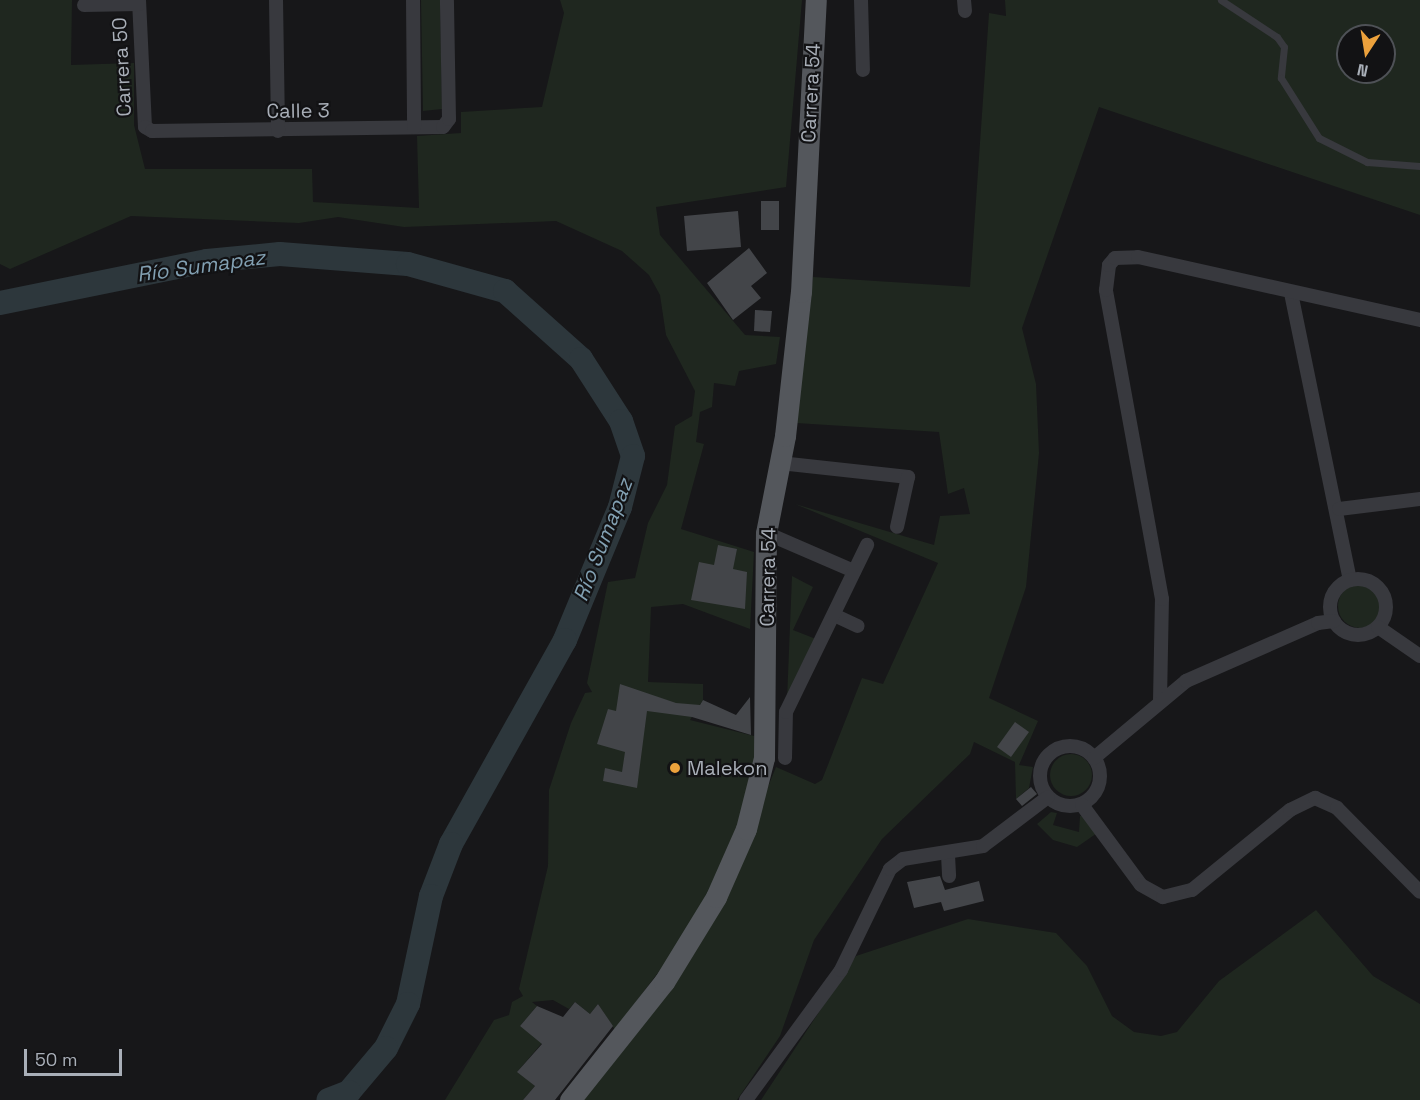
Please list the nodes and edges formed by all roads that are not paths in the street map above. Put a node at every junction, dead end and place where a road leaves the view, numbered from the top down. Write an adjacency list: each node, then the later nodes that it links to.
1 (276, 0): 12 (street)
2 (412, 0): 10 (street)
3 (447, 0): 10 (street, Calle 3)
4 (816, 0): 16 (main road, Carrera 54)
5 (861, 0): 9 (street)
6 (1221, 0): 13 (lane)
7 (139, 2): 8 (street); 11 (street, Carrera 50)
8 (84, 5)
9 (863, 70)
10 (414, 127): 12 (street, Calle 3)
11 (148, 130): 12 (street, Calle 3)
12 (278, 131)
13 (1420, 166)
14 (1291, 293): 15 (street); 18 (street); 29 (street)
15 (1420, 320)
16 (780, 463): 19 (street); 20 (main road, Carrera 54)
17 (1420, 499): 18 (street)
18 (1339, 509): 23 (street)
19 (897, 526)
20 (766, 533): 22 (street); 37 (main road, Carrera 54)
21 (867, 545): 22 (street)
22 (854, 571): 24 (street)
23 (1350, 580): 25 (street); 27 (street)
24 (834, 615): 26 (street); 30 (street)
25 (1334, 621): 27 (street); 29 (street)
26 (858, 626)
27 (1378, 627): 28 (street)
28 (1420, 656)
29 (1160, 700): 31 (street)
30 (785, 758)
31 (1094, 758): 32 (street); 33 (street)
32 (1048, 796): 33 (street); 34 (street)
33 (1082, 805): 36 (street)
34 (948, 855): 35 (street); 38 (street)
35 (948, 876)
36 (1420, 892)
37 (570, 1100)
38 (746, 1100)

